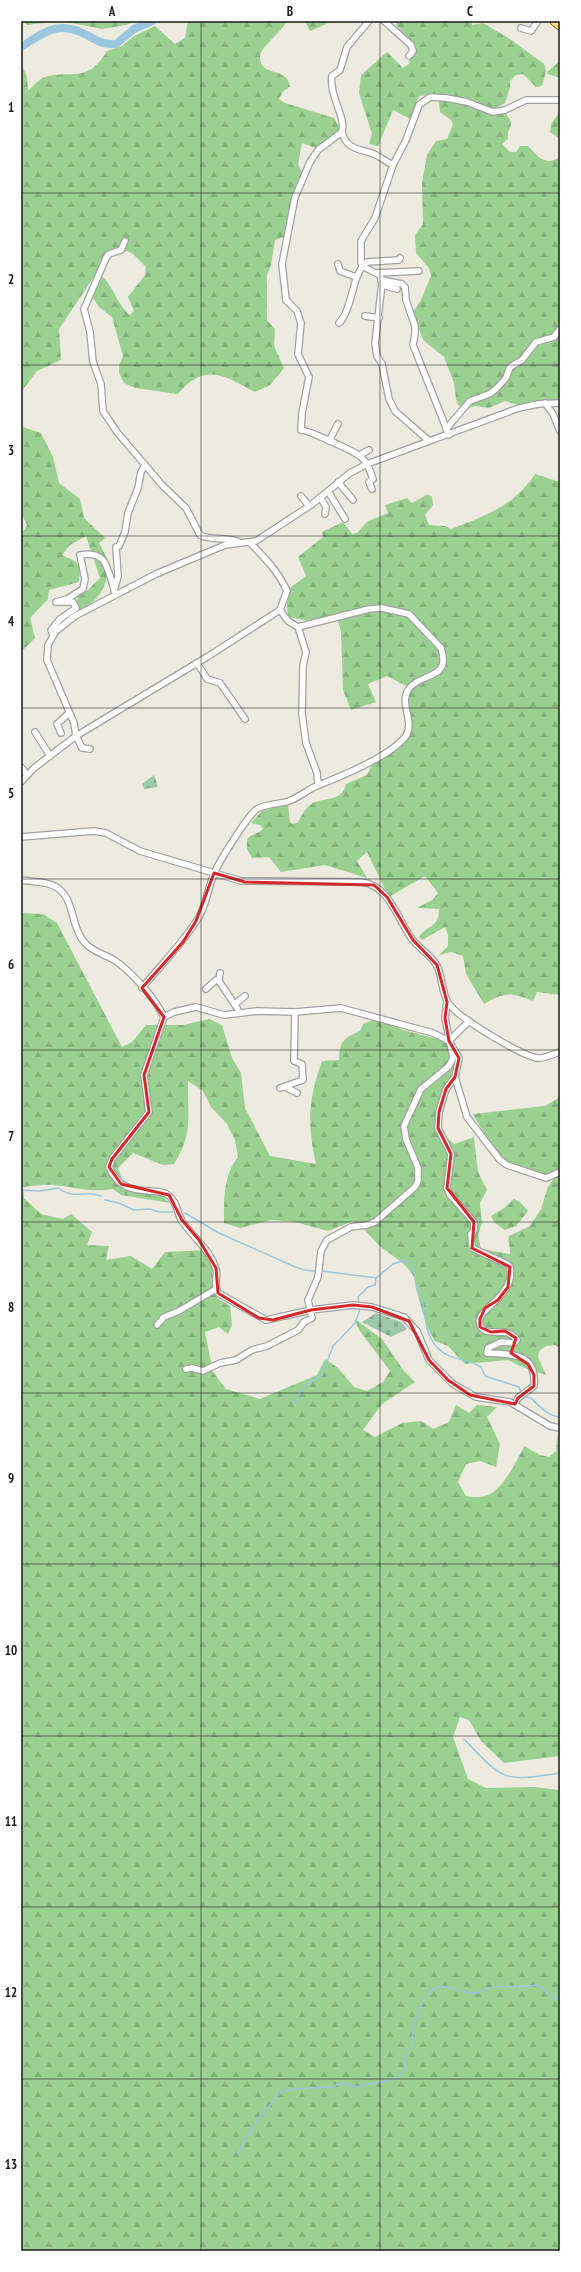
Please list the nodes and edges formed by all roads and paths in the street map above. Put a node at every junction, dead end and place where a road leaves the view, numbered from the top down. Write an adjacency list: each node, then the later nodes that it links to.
1 (369, 21): 9 (street)
2 (384, 21): 7 (street)
3 (538, 21): 6 (street)
4 (555, 21): 5 (main road)
5 (560, 25)
6 (521, 28)
7 (409, 56)
8 (560, 100): 10 (street)
9 (342, 132): 10 (street); 31 (street)
10 (393, 165): 14 (street)
11 (125, 241): 35 (street)
12 (400, 258): 14 (street)
13 (338, 264): 17 (street)
14 (363, 265): 16 (street); 17 (street)
15 (419, 271): 16 (street)
16 (376, 273): 18 (street)
17 (356, 277): 22 (street)
18 (382, 283): 19 (street); 21 (street); 27 (street)
19 (397, 289)
20 (365, 316): 21 (street)
21 (379, 318): 30 (street)
22 (339, 323)
23 (560, 329): 27 (street)
24 (545, 403): 25 (street); 28 (street); 29 (street)
25 (560, 404)
26 (338, 424): 31 (street)
27 (446, 429): 29 (street)
28 (560, 431)
29 (449, 435): 30 (street)
30 (428, 440): 34 (street)
31 (329, 441): 33 (street)
32 (369, 450): 33 (street)
33 (360, 455): 34 (street)
34 (367, 464): 36 (street); 37 (street)
35 (145, 466): 45 (street); 47 (street)
36 (338, 482): 38 (street); 41 (street)
37 (372, 489)
38 (328, 491): 40 (street); 44 (street)
39 (302, 496): 42 (street)
40 (320, 497): 42 (street); 43 (street)
41 (353, 500)
42 (309, 506): 46 (street)
43 (325, 514)
44 (345, 519)
45 (240, 543): 46 (street); 47 (street)
46 (250, 543): 48 (street)
47 (115, 592): 50 (street); 50 (street)
48 (280, 610): 49 (street); 51 (street)
49 (298, 626): 62 (street); 62 (street)
50 (53, 635): 52 (street)
51 (197, 663): 53 (street); 56 (street)
52 (70, 713): 55 (street); 56 (street)
53 (245, 719)
54 (35, 732): 58 (street)
55 (61, 733)
56 (76, 736): 57 (street); 58 (street)
57 (90, 749)
58 (50, 756): 60 (street)
59 (21, 768): 60 (street)
60 (26, 775): 61 (street)
61 (21, 782)
62 (318, 785): 64 (street)
63 (21, 837): 64 (street)
64 (214, 873): 68 (street); 71 (street)
65 (21, 880): 68 (street)
66 (220, 973): 67 (street)
67 (219, 981): 69 (street); 72 (street)
68 (142, 988): 75 (street)
69 (206, 989)
70 (245, 996): 72 (street)
71 (447, 1002): 76 (street); 77 (street)
72 (235, 1004): 74 (street)
73 (295, 1012): 74 (street); 77 (street); 80 (street)
74 (239, 1013): 75 (street)
75 (164, 1017): 82 (street)
76 (469, 1021): 77 (street); 78 (street)
77 (449, 1041): 79 (street); 83 (street)
78 (560, 1052)
79 (455, 1077): 81 (street); 86 (street)
80 (297, 1093)
81 (560, 1172)
82 (216, 1290): 83 (street); 84 (street)
83 (311, 1310): 85 (street); 86 (street)
84 (157, 1325)
85 (186, 1369)
86 (515, 1404): 87 (street)
87 (560, 1428)

